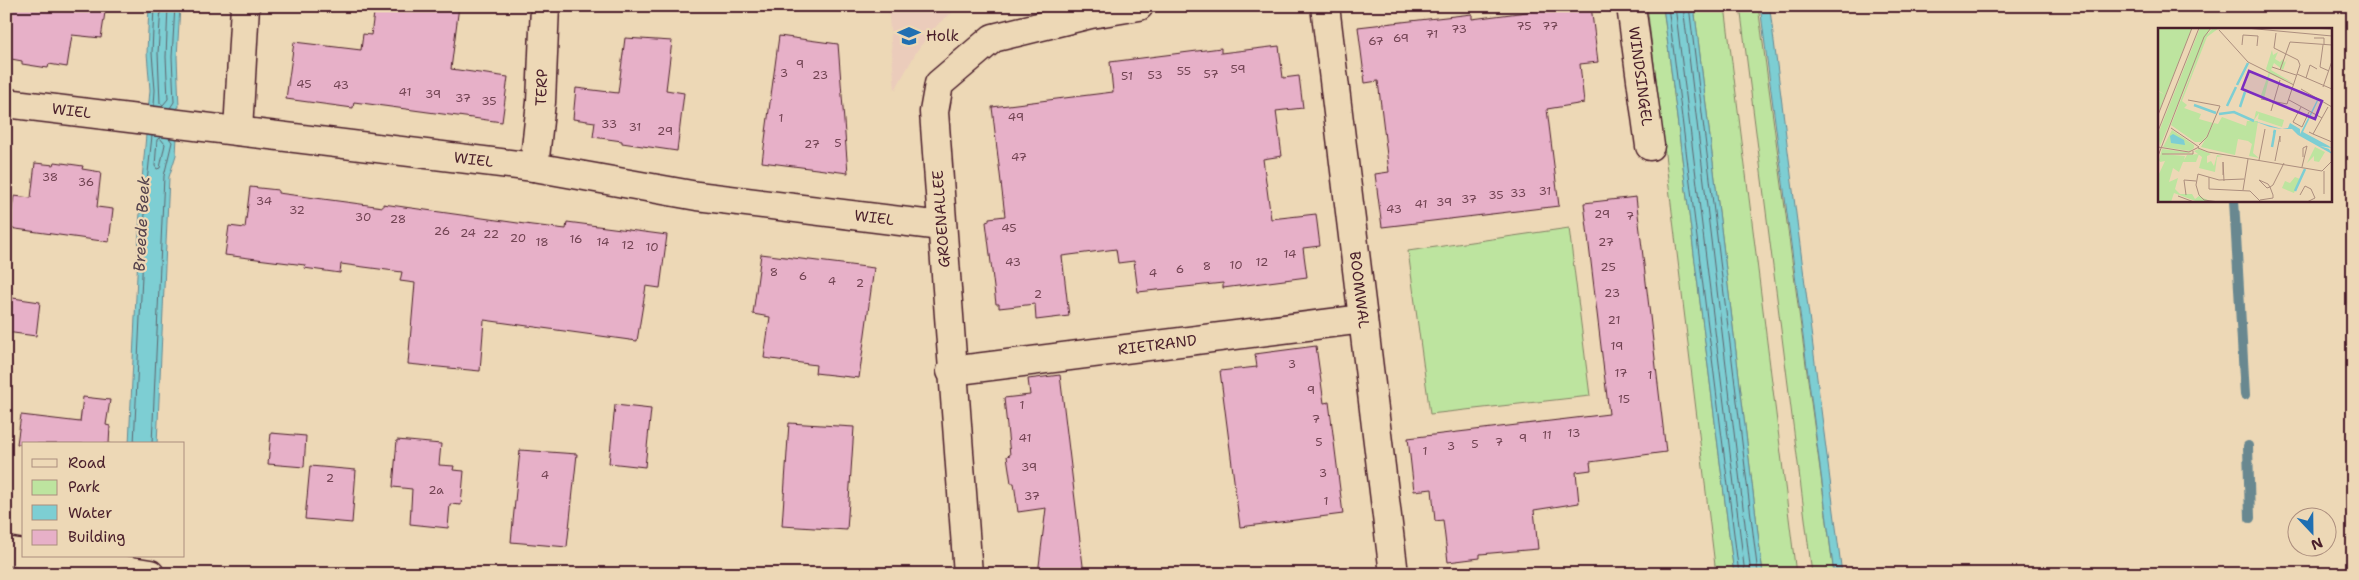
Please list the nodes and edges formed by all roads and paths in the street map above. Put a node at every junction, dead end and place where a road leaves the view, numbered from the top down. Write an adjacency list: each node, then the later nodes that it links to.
1 (245, 6): 7 (street)
2 (545, 6): 9 (street, TERP)
3 (1138, 6): 10 (street, GROENALLEE)
4 (1325, 6): 11 (street, BOOMWAL)
5 (1631, 6): 8 (street, WINDSINGEL)
6 (6, 103): 7 (street, WIEL)
7 (238, 131): 9 (street, WIEL)
8 (1650, 146)
9 (534, 167): 10 (street, WIEL)
10 (941, 226): 12 (street, GROENALLEE)
11 (1363, 319): 12 (street, RIETRAND); 18 (street, BOOMWAL)
12 (952, 372): 17 (street, GROENALLEE)
13 (6, 551): 14 (street)
14 (22, 554)
15 (50, 558): 16 (street)
16 (150, 574)
17 (968, 574)
18 (1394, 574)

